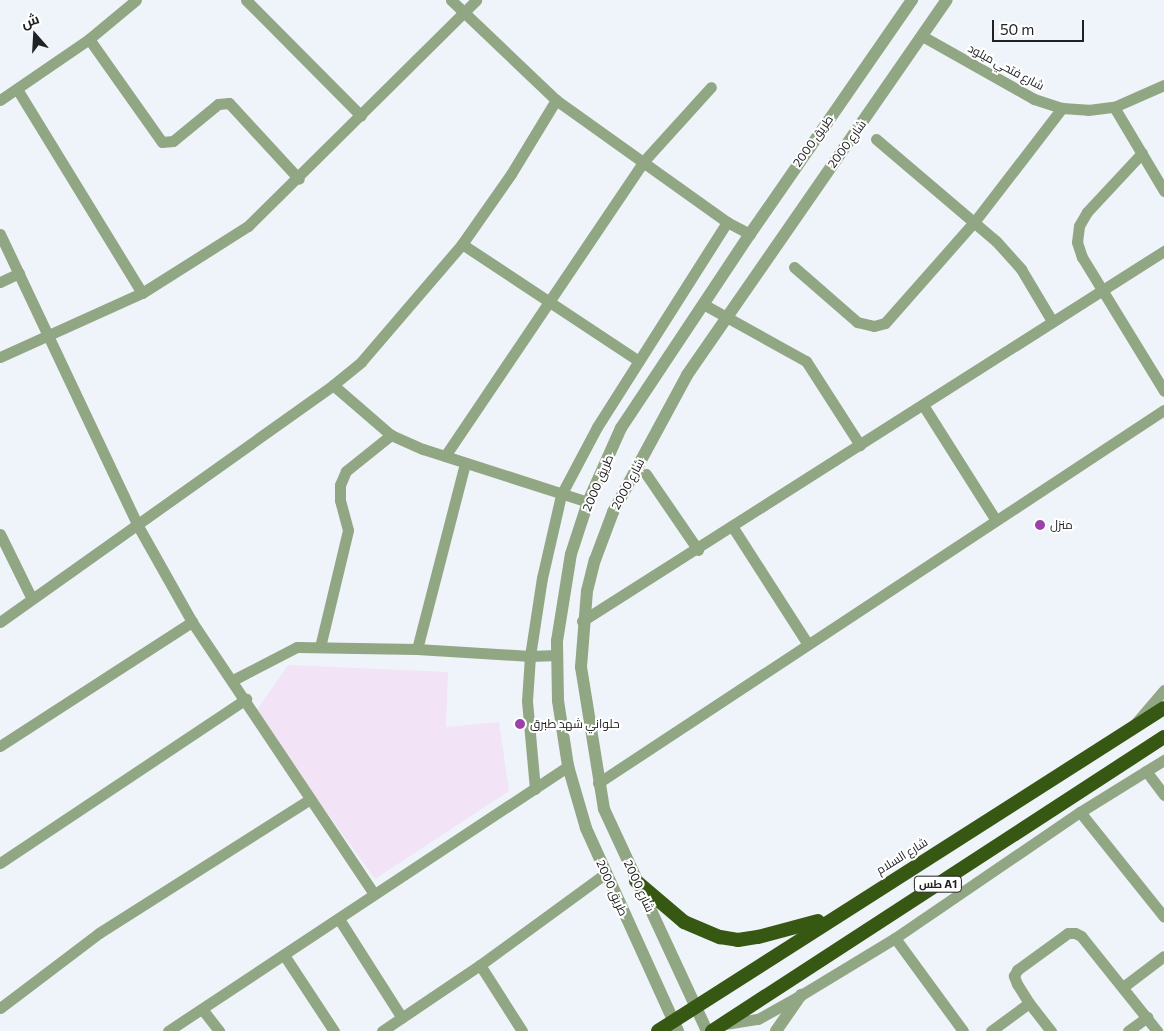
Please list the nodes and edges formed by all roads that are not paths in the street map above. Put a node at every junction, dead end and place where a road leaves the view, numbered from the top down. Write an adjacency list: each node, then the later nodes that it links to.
1 (136, 0): 8 (street)
2 (246, 0): 17 (street)
3 (451, 0): 7 (street)
4 (476, 0): 7 (street)
5 (912, 0): 26 (street, طريق 2000)
6 (947, 0): 9 (street, شارع 2000)
7 (464, 12): 14 (street); 17 (street)
8 (89, 38): 12 (street); 21 (street)
9 (924, 38): 16 (street, شارع فتحي ميلود); 36 (street, شارع 2000)
10 (1164, 85): 15 (street, شارع فتحي ميلود)
11 (711, 87): 20 (street)
12 (17, 89): 13 (street); 33 (street)
13 (0, 100)
14 (556, 100): 20 (street); 27 (street)
15 (1114, 107): 16 (street, شارع فتحي ميلود); 19 (street)
16 (1062, 108): 23 (street)
17 (361, 116): 21 (street)
18 (876, 139): 23 (street)
19 (1142, 153): 22 (street); 32 (street)
20 (643, 162): 24 (street); 34 (street)
21 (299, 179): 33 (street)
22 (1164, 191)
23 (975, 221): 29 (street); 37 (street)
24 (727, 222): 26 (street); 40 (street)
25 (0, 234): 30 (street)
26 (750, 234): 35 (street, طريق 2000)
27 (462, 244): 34 (street); 41 (street)
28 (1164, 251): 32 (street)
29 (794, 267)
30 (19, 273): 31 (street); 38 (street)
31 (0, 282)
32 (1102, 290): 37 (street); 42 (street)
33 (142, 293): 38 (street)
34 (548, 300): 40 (street); 47 (street)
35 (703, 304): 36 (street); 51 (street, طريق 2000)
36 (724, 318): 46 (street); 58 (street, شارع 2000)
37 (1052, 322): 43 (street)
38 (49, 336): 39 (street); 53 (street)
39 (0, 357)
40 (639, 361): 50 (street)
41 (333, 385): 45 (street); 53 (street)
42 (1164, 391)
43 (922, 405): 46 (street); 52 (street)
44 (1164, 410): 52 (street)
45 (391, 435): 47 (street); 62 (street)
46 (860, 444): 54 (street)
47 (445, 456): 48 (street)
48 (465, 463): 50 (street); 63 (street)
49 (646, 474): 56 (street)
50 (560, 495): 51 (street); 65 (street)
51 (588, 502): 64 (street, طريق 2000)
52 (995, 519): 61 (street)
53 (138, 526): 57 (street); 60 (street)
54 (732, 526): 56 (street); 61 (street)
55 (0, 534): 57 (street)
56 (698, 550): 58 (street)
57 (32, 599): 59 (street)
58 (582, 621): 76 (street, شارع 2000)
59 (0, 622)
60 (192, 622): 66 (street); 72 (street)
61 (807, 644): 76 (street)
62 (320, 647): 63 (street); 66 (street)
63 (416, 649): 65 (street)
64 (557, 655): 65 (street); 74 (street, طريق 2000)
65 (530, 656): 77 (street)
66 (233, 680): 68 (street)
67 (1164, 690): 70 (street)
68 (246, 699): 79 (street); 81 (street)
69 (1164, 708): 70 (highway, شارع السلام)
70 (1130, 729): 85 (highway, شارع السلام)
71 (1164, 737): 100 (highway, طس A1)
72 (0, 746)
73 (1164, 760): 75 (street)
74 (568, 766): 77 (street); 82 (street, طريق 2000)
75 (1146, 771): 78 (street); 80 (street)
76 (598, 783): 83 (street, شارع 2000)
77 (535, 789): 84 (street)
78 (1164, 794)
79 (310, 799): 84 (street); 96 (street)
80 (1080, 812): 86 (street); 88 (street)
81 (2, 858)
82 (605, 874): 91 (street); 101 (street, طريق 2000)
83 (636, 881): 85 (highway); 95 (street, شارع 2000)
84 (374, 894): 87 (street)
85 (840, 912): 95 (highway, شارع السلام)
86 (1164, 917)
87 (339, 919): 89 (street); 99 (street)
88 (895, 938): 93 (street); 111 (street)
89 (284, 955): 97 (street); 104 (street)
90 (1164, 956): 92 (street)
91 (480, 965): 99 (street); 106 (street)
92 (1123, 987): 94 (street); 98 (street)
93 (801, 995): 100 (street); 110 (street)
94 (1029, 1003): 112 (street); 113 (street)
95 (695, 1006): 101 (highway, شارع السلام); 108 (street, شارع 2000)
96 (0, 1008)
97 (202, 1009): 102 (street); 103 (street)
98 (1147, 1017): 114 (street); 115 (street)
99 (402, 1018): 105 (street)
100 (724, 1024): 109 (highway, طس A1)
101 (676, 1026): 107 (highway, شارع السلام)
102 (168, 1031)
103 (219, 1031)
104 (334, 1031)
105 (382, 1031)
106 (522, 1031)
107 (658, 1031)
108 (707, 1031)
109 (712, 1031)
110 (776, 1031)
111 (963, 1031)
112 (991, 1031)
113 (1051, 1031)
114 (1128, 1031)
115 (1157, 1031)

